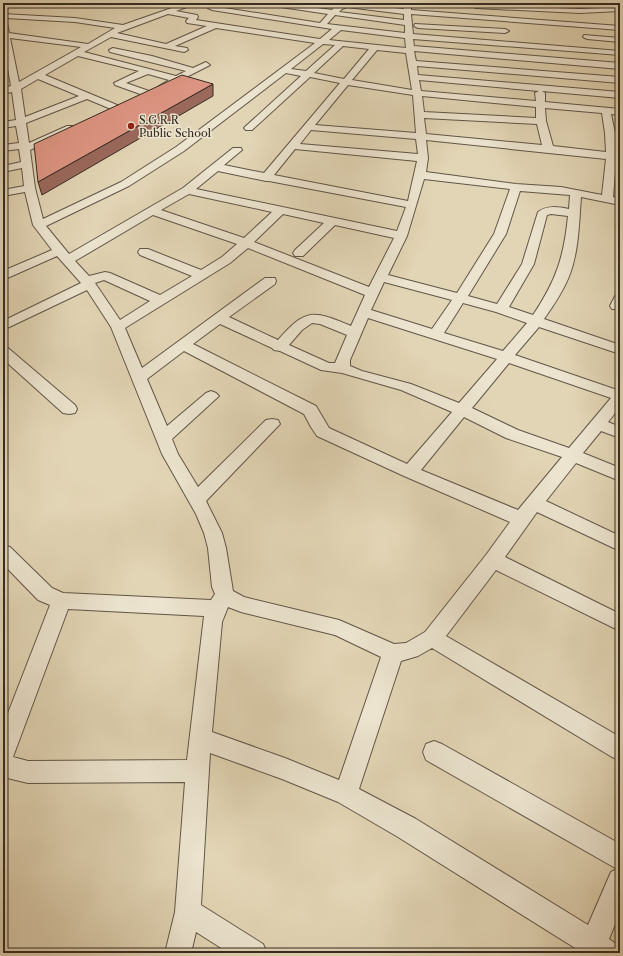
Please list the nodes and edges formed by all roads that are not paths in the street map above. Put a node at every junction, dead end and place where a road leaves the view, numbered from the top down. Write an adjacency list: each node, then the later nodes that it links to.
1 (193, 3): 9 (street)
2 (419, 3): 5 (street)
3 (281, 4): 10 (street); 13 (street)
4 (466, 5): 11 (street)
5 (409, 6): 10 (street); 11 (street); 16 (street)
6 (212, 8): 8 (street)
7 (620, 9): 11 (street)
8 (225, 10): 13 (street); 15 (street)
9 (168, 12): 15 (street); 20 (street)
10 (333, 13): 16 (street); 18 (street)
11 (559, 13): 14 (street); 22 (street); 28 (street)
12 (3, 16): 20 (street)
13 (263, 16): 18 (street)
14 (608, 19)
15 (199, 22): 17 (street)
16 (409, 24): 23 (street); 25 (street)
17 (216, 25): 29 (street); 32 (street)
18 (321, 26): 21 (street)
19 (4, 27): 31 (street); 37 (street)
20 (122, 27): 24 (street)
21 (339, 28): 25 (street); 29 (street)
22 (620, 28)
23 (515, 32)
24 (109, 34): 31 (street); 32 (street)
25 (410, 36): 28 (street); 36 (street)
26 (577, 36): 27 (street)
27 (620, 40)
28 (553, 41): 39 (street); 40 (street)
29 (321, 42): 30 (street); 45 (street)
30 (341, 44): 33 (street); 48 (street)
31 (88, 46): 38 (street)
32 (168, 46): 35 (street)
33 (375, 48): 36 (street); 54 (street)
34 (112, 50): 46 (street)
35 (184, 50)
36 (410, 50): 40 (street); 41 (street)
37 (6, 51): 53 (street)
38 (76, 53): 44 (street); 49 (street)
39 (620, 53)
40 (548, 60): 43 (street); 47 (street)
41 (413, 63): 47 (street); 50 (street)
42 (206, 65): 46 (street)
43 (620, 66)
44 (147, 70): 51 (street); 56 (street)
45 (285, 70): 48 (street); 98 (street)
46 (194, 71): 51 (street)
47 (544, 73): 52 (street); 55 (street)
48 (309, 74): 54 (street); 71 (street)
49 (40, 76): 53 (street); 59 (street)
50 (414, 77): 55 (street); 57 (street)
51 (177, 79): 56 (street)
52 (620, 80)
53 (9, 82): 67 (street)
54 (345, 82): 57 (street); 70 (street)
55 (540, 88): 58 (street); 61 (street)
56 (146, 93): 60 (street)
57 (417, 93): 61 (street); 65 (street)
58 (620, 95)
59 (86, 96): 64 (street); 67 (street)
60 (133, 99)
61 (540, 104): 62 (street); 66 (street)
62 (606, 111): 63 (street); 72 (street)
63 (620, 112)
64 (100, 114)
65 (419, 115): 66 (street); 73 (street)
66 (541, 121): 76 (street)
67 (21, 122): 69 (street); 78 (street)
68 (80, 123): 78 (street)
69 (3, 125)
70 (307, 127): 73 (street); 74 (street)
71 (249, 128)
72 (615, 128): 79 (street)
73 (420, 137): 76 (street); 80 (street)
74 (292, 146): 80 (street); 85 (street)
75 (3, 148): 78 (street)
76 (548, 148): 79 (street)
77 (237, 150): 81 (street)
78 (25, 153): 82 (street); 87 (street)
79 (616, 156): 84 (street)
80 (423, 158): 83 (street)
81 (216, 167): 85 (street); 88 (street)
82 (3, 169)
83 (420, 176): 86 (street); 93 (street)
84 (615, 176): 91 (street)
85 (266, 178): 93 (street)
86 (516, 187): 90 (street); 110 (street)
87 (30, 188): 89 (street); 98 (street)
88 (187, 190): 94 (street); 95 (street)
89 (3, 193)
90 (576, 193): 91 (street); 96 (street)
91 (607, 200): 92 (street)
92 (620, 202)
93 (412, 205): 99 (street)
94 (281, 210): 97 (street); 100 (street)
95 (153, 211): 100 (street); 103 (street)
96 (574, 214): 112 (street); 115 (street)
97 (333, 221): 99 (street); 102 (street)
98 (39, 225): 103 (street)
99 (401, 236): 106 (street)
100 (246, 243): 104 (street); 109 (street)
101 (144, 252): 104 (street)
102 (299, 253)
103 (63, 256): 105 (street); 108 (street)
104 (202, 275): 111 (street)
105 (3, 276)
106 (381, 277): 109 (street); 110 (street)
107 (270, 281): 114 (street)
108 (87, 283): 111 (street); 116 (street); 117 (street)
109 (372, 293): 113 (street)
110 (460, 298): 112 (street); 119 (street)
111 (161, 301): 117 (street)
112 (501, 309): 115 (street)
113 (364, 312): 118 (street); 119 (street)
114 (219, 318): 120 (street); 121 (street)
115 (537, 320): 122 (street); 124 (street)
116 (3, 326)
117 (118, 327): 126 (street)
118 (355, 333): 121 (street); 125 (street)
119 (436, 334): 124 (street)
120 (183, 345): 126 (street); 136 (street)
121 (279, 347): 125 (street)
122 (620, 350)
123 (3, 351): 129 (street)
124 (507, 357): 128 (street); 130 (street)
125 (345, 369): 130 (street)
126 (139, 377): 134 (street)
127 (211, 396): 134 (street)
128 (620, 396): 132 (street)
129 (69, 409)
130 (462, 410): 135 (street); 136 (street)
131 (272, 424): 138 (street)
132 (599, 424): 133 (street); 135 (street)
133 (620, 433)
134 (163, 438): 138 (street)
135 (572, 455): 137 (street); 139 (street)
136 (410, 472): 140 (street)
137 (620, 475)
138 (196, 500): 145 (street)
139 (535, 503): 140 (street); 141 (street)
140 (521, 519): 143 (street)
141 (620, 544)
142 (3, 552): 144 (street)
143 (493, 560): 146 (street); 147 (street)
144 (61, 601): 145 (street); 152 (street)
145 (221, 601): 148 (street); 149 (street)
146 (620, 623)
147 (432, 638): 148 (street); 150 (street)
148 (393, 653): 155 (street)
149 (201, 739): 154 (street); 155 (street)
150 (620, 749)
151 (434, 752): 156 (street)
152 (3, 755)
153 (3, 766): 154 (street)
154 (197, 770): 158 (street)
155 (346, 794): 159 (street)
156 (620, 858)
157 (620, 880): 159 (street)
158 (188, 912): 160 (street); 161 (street)
159 (601, 949)
160 (178, 953)
161 (254, 953)

